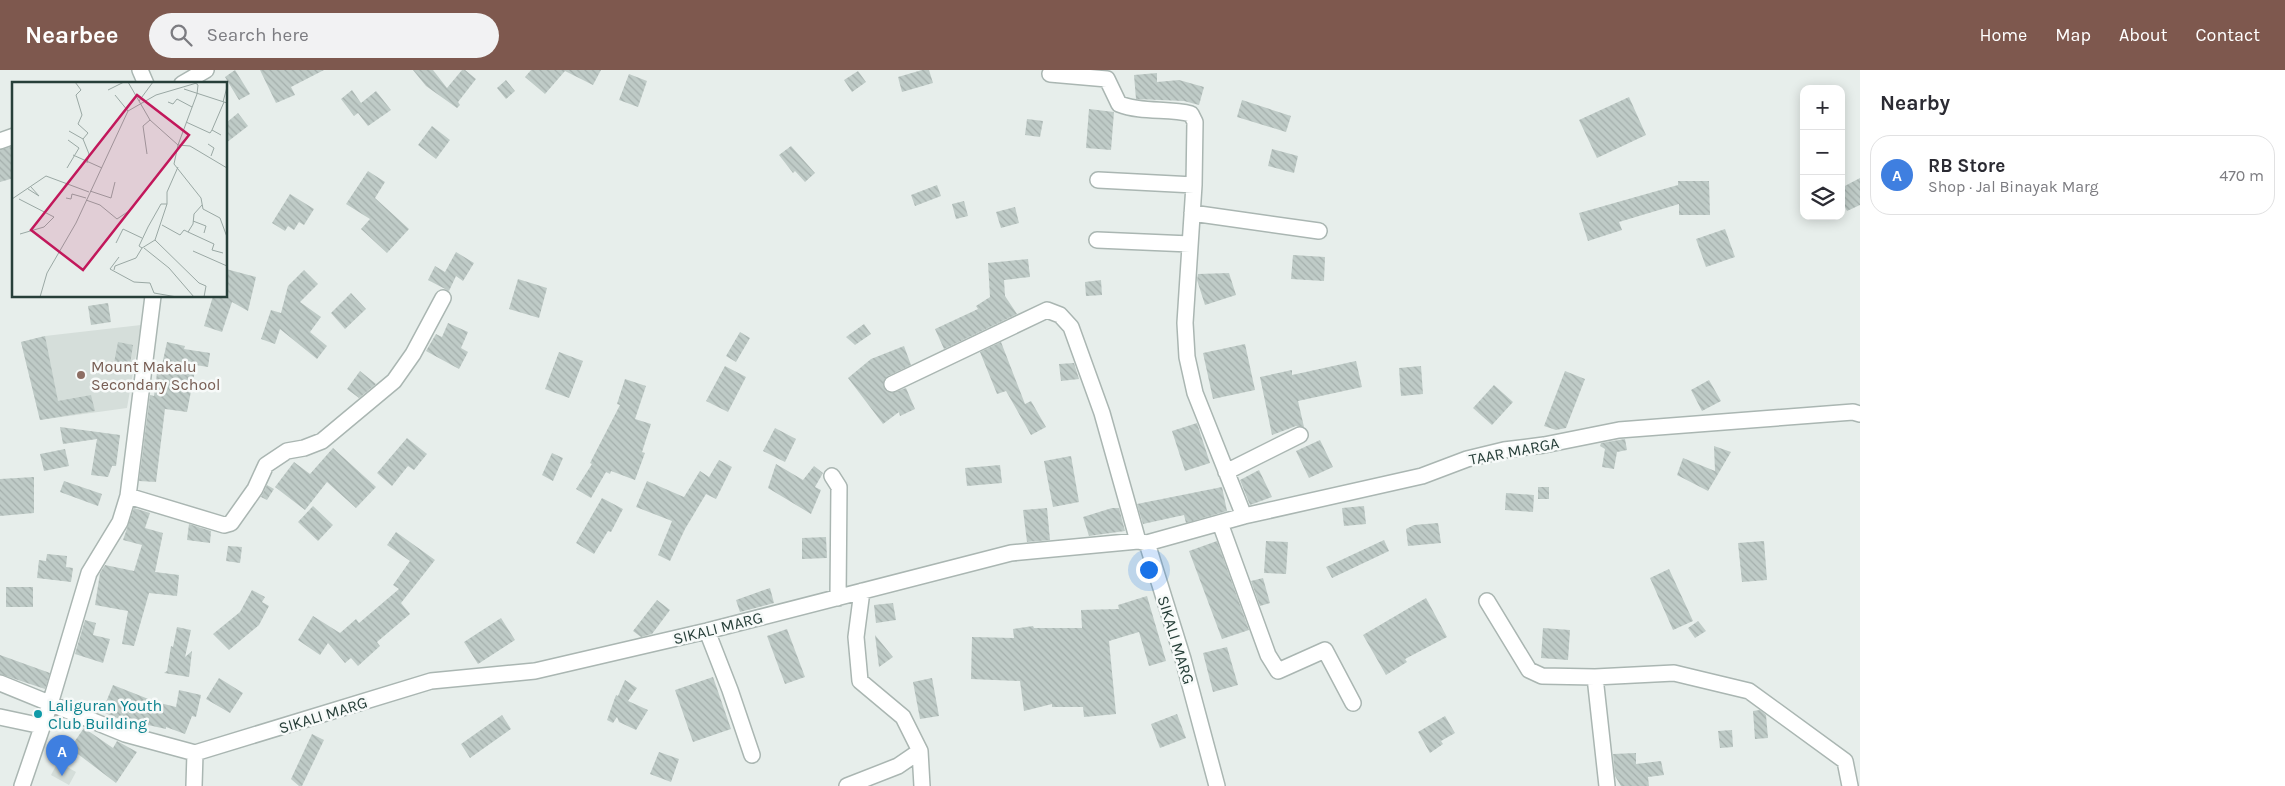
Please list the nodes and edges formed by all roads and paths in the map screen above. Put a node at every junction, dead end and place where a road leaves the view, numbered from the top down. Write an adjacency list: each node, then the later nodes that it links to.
1 (140, 70): 4 (street)
2 (206, 70): 5 (street)
3 (1050, 74): 9 (street)
4 (145, 82)
5 (185, 82)
6 (12, 137): 7 (street)
7 (0, 141)
8 (1098, 180): 9 (street)
9 (1194, 185): 10 (street)
10 (1192, 213): 11 (street); 13 (street)
11 (1319, 232)
12 (1096, 240): 13 (street)
13 (1190, 244): 19 (street)
14 (153, 298): 21 (street)
15 (444, 298): 21 (street)
16 (892, 384): 24 (street)
17 (1860, 414): 22 (street, TAAR MARGA)
18 (1300, 435): 19 (street)
19 (1226, 472): 22 (street)
20 (832, 476): 26 (street)
21 (128, 496): 32 (street)
22 (1244, 516): 23 (street, TAAR MARGA)
23 (1220, 523): 24 (street, TAAR MARGA); 31 (street)
24 (1143, 542): 25 (street, SIKALI MARG); 42 (street, SIKALI MARG)
25 (862, 592): 26 (street, SIKALI MARG); 35 (street)
26 (838, 598): 28 (street, SIKALI MARG)
27 (1487, 601): 29 (street)
28 (708, 632): 36 (street, SIKALI MARG); 37 (street)
29 (1595, 677): 43 (street); 44 (street)
30 (0, 683): 32 (street)
31 (1353, 703)
32 (50, 704): 34 (street); 36 (street)
33 (0, 717): 34 (street)
34 (42, 726): 38 (street)
35 (920, 751): 40 (street); 41 (street)
36 (195, 753): 39 (street)
37 (752, 755)
38 (22, 786)
39 (194, 786)
40 (847, 786)
41 (922, 786)
42 (1217, 786)
43 (1607, 786)
44 (1850, 786)

